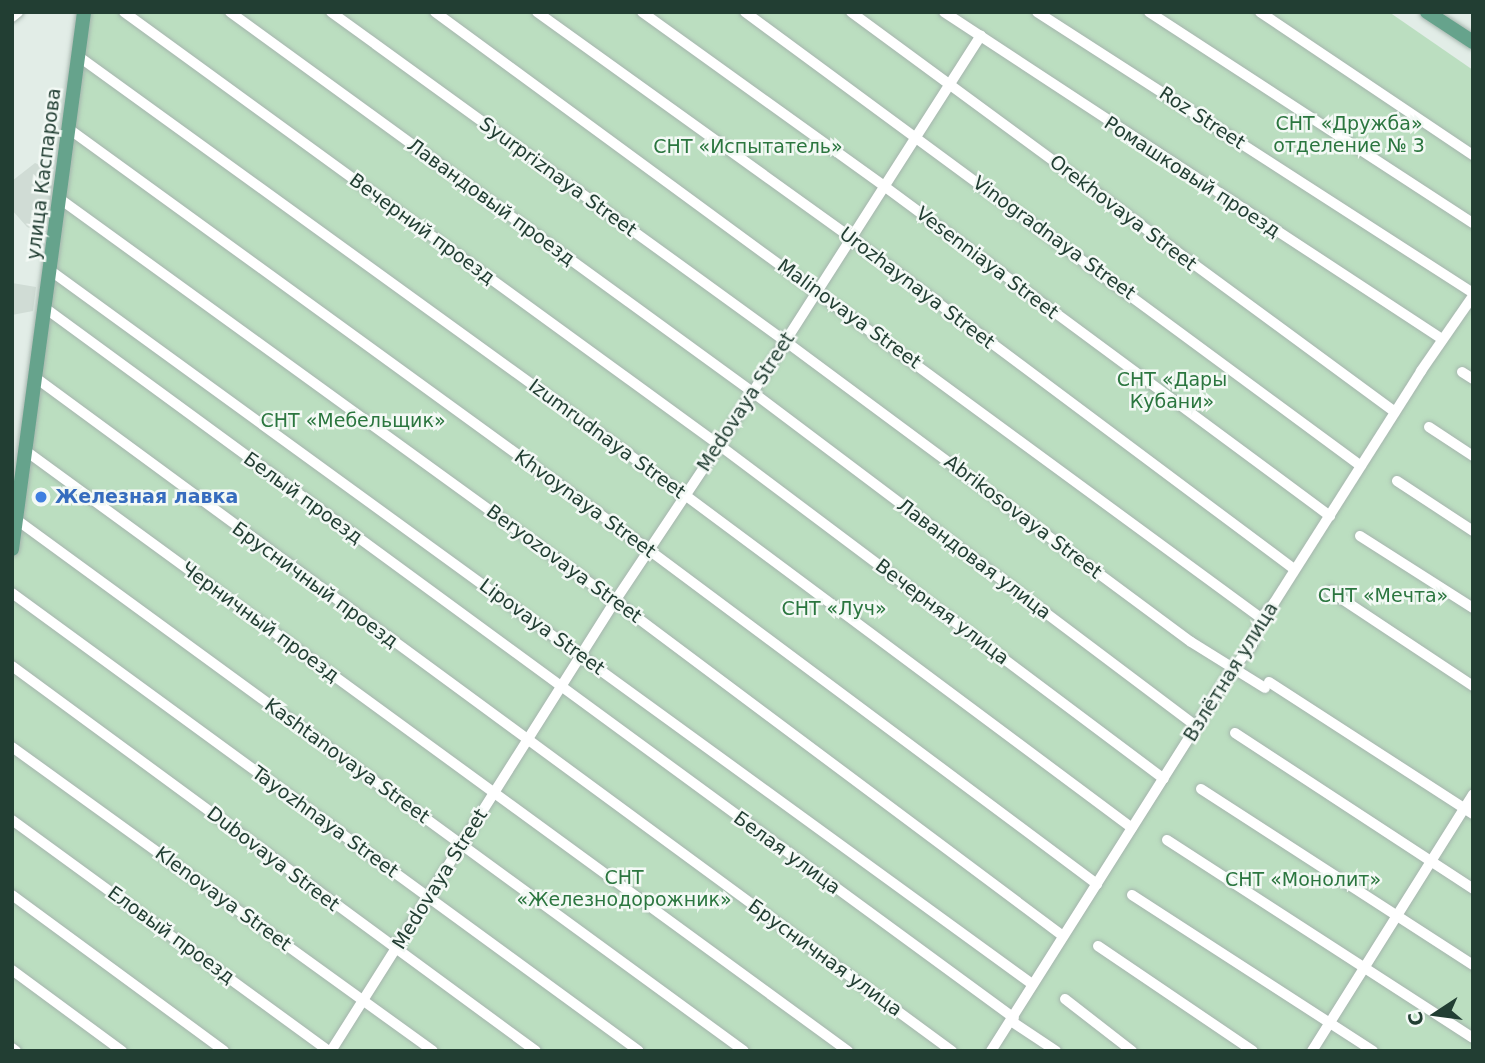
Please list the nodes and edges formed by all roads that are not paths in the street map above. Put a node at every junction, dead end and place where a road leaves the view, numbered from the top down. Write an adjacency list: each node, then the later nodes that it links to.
1 (18, 12): 16 (street)
2 (84, 12): 19 (main road, улица Каспарова)
3 (124, 12): 40 (street, Вечерний проезд)
4 (230, 12): 37 (street, Лавандовый проезд)
5 (331, 12): 33 (street, Syurpriznaya Street)
6 (435, 12): 29 (street, Malinovaya Street)
7 (537, 12): 27 (street, Urozhaynaya Street)
8 (642, 12): 24 (street, Vesenniaya Street)
9 (746, 12): 22 (street, Vinogradnaya Street)
10 (851, 12): 20 (street, Orekhovaya Street)
11 (944, 12): 17 (street, Ромашковый проезд)
12 (1037, 12): 30 (street, Roz Street)
13 (1149, 12): 26 (street)
14 (1260, 12): 23 (street)
15 (1427, 12): 18 (main road)
16 (12, 17)
17 (981, 36): 20 (street, Medovaya Street); 32 (street, Ромашковый проезд)
18 (1473, 42)
19 (78, 56): 21 (main road, улица Каспарова); 45 (street, Izumrudnaya Street)
20 (949, 84): 22 (street, Medovaya Street); 38 (street, Orekhovaya Street)
21 (69, 129): 25 (main road, улица Каспарова); 51 (street, Khvoynaya Street)
22 (917, 136): 24 (street, Medovaya Street); 43 (street, Vinogradnaya Street)
23 (1473, 155)
24 (884, 186): 27 (street, Medovaya Street); 46 (street, Vesenniaya Street)
25 (60, 199): 28 (main road, улица Каспарова); 55 (street, Beryozovaya Street)
26 (1473, 223)
27 (851, 238): 29 (street, Medovaya Street); 52 (street, Urozhaynaya Street)
28 (51, 271): 31 (main road, улица Каспарова); 58 (street, Lipovaya Street)
29 (817, 289): 33 (street, Medovaya Street); 57 (street, Malinovaya Street)
30 (1473, 295): 32 (street, Взлётная улица)
31 (45, 308): 35 (main road, улица Каспарова); 62 (street, Белый проезд)
32 (1442, 340): 38 (street, Взлётная улица)
33 (785, 341): 37 (street, Medovaya Street); 60 (street, Abrikosovaya Street)
34 (1462, 372): 36 (street)
35 (36, 379): 41 (main road, улица Каспарова); 65 (street, Брусничный проезд)
36 (1473, 379)
37 (751, 391): 40 (street, Medovaya Street); 63 (street, Лавандовая улица)
38 (1395, 412): 43 (street, Взлётная улица)
39 (1429, 427): 42 (street)
40 (719, 445): 45 (street, Medovaya Street); 67 (street, Вечерняя улица)
41 (26, 451): 47 (main road, улица Каспарова); 69 (street, Черничный проезд)
42 (1473, 456)
43 (1361, 466): 46 (street, Взлётная улица)
44 (1397, 481): 48 (street)
45 (685, 495): 51 (street, Medovaya Street); 73 (street, Izumrudnaya Street)
46 (1330, 516): 52 (street, Взлётная улица)
47 (17, 520): 50 (main road, улица Каспарова); 75 (street, Kashtanovaya Street)
48 (1473, 531)
49 (1360, 536): 56 (street)
50 (12, 549)
51 (649, 550): 55 (street, Medovaya Street); 77 (street, Khvoynaya Street)
52 (1294, 569): 57 (street, Взлётная улица)
53 (1330, 591): 61 (street)
54 (12, 593): 81 (street, Tayozhnaya Street)
55 (615, 601): 58 (street, Medovaya Street); 83 (street, Beryozovaya Street)
56 (1473, 608)
57 (1261, 618): 60 (street, Взлётная улица)
58 (582, 656): 62 (street, Medovaya Street); 89 (street, Lipovaya Street)
59 (12, 666): 85 (street, Dubovaya Street)
60 (1232, 670): 63 (street, Взлётная улица); 71 (street, Abrikosovaya Street)
61 (1473, 686)
62 (561, 689): 65 (street, Medovaya Street); 92 (street, Белая улица)
63 (1196, 726): 67 (street, Взлётная улица)
64 (1235, 733): 76 (street)
65 (527, 741): 69 (street, Medovaya Street); 103 (street, Брусничная улица)
66 (12, 747): 91 (street, Klenovaya Street)
67 (1164, 779): 73 (street, Взлётная улица)
68 (1201, 789): 82 (street)
69 (494, 793): 75 (street, Medovaya Street); 102 (street, Черничный проезд)
70 (1473, 794): 71 (street)
71 (1468, 811): 76 (street)
72 (12, 820): 97 (street, Еловый проезд)
73 (1132, 828): 77 (street, Взлётная улица)
74 (1167, 839): 87 (street)
75 (462, 844): 81 (street, Medovaya Street); 101 (street, Kashtanovaya Street)
76 (1430, 861): 78 (street); 82 (street)
77 (1097, 884): 83 (street, Взлётная улица)
78 (1473, 889)
79 (12, 895): 96 (street)
80 (1132, 895): 93 (street)
81 (429, 898): 85 (street, Medovaya Street); 100 (street, Tayozhnaya Street)
82 (1395, 916): 86 (street); 87 (street)
83 (1063, 936): 89 (street, Взлётная улица)
84 (1098, 946): 107 (street)
85 (395, 950): 91 (street, Medovaya Street); 99 (street, Dubovaya Street)
86 (1473, 965)
87 (1364, 967): 93 (street); 94 (street)
88 (12, 970): 95 (street)
89 (1032, 984): 92 (street, Взлётная улица)
90 (1065, 999): 106 (street)
91 (364, 1001): 97 (street, Medovaya Street); 98 (street, Klenovaya Street)
92 (1012, 1020): 104 (street, Взлётная улица); 105 (street, Белая улица)
93 (1330, 1022): 108 (street); 109 (street)
94 (1473, 1038)
95 (122, 1051)
96 (225, 1051)
97 (330, 1051)
98 (433, 1051)
99 (536, 1051)
100 (639, 1051)
101 (744, 1051)
102 (848, 1051)
103 (952, 1051)
104 (991, 1051)
105 (1056, 1051)
106 (1132, 1051)
107 (1253, 1051)
108 (1312, 1051)
109 (1373, 1051)

